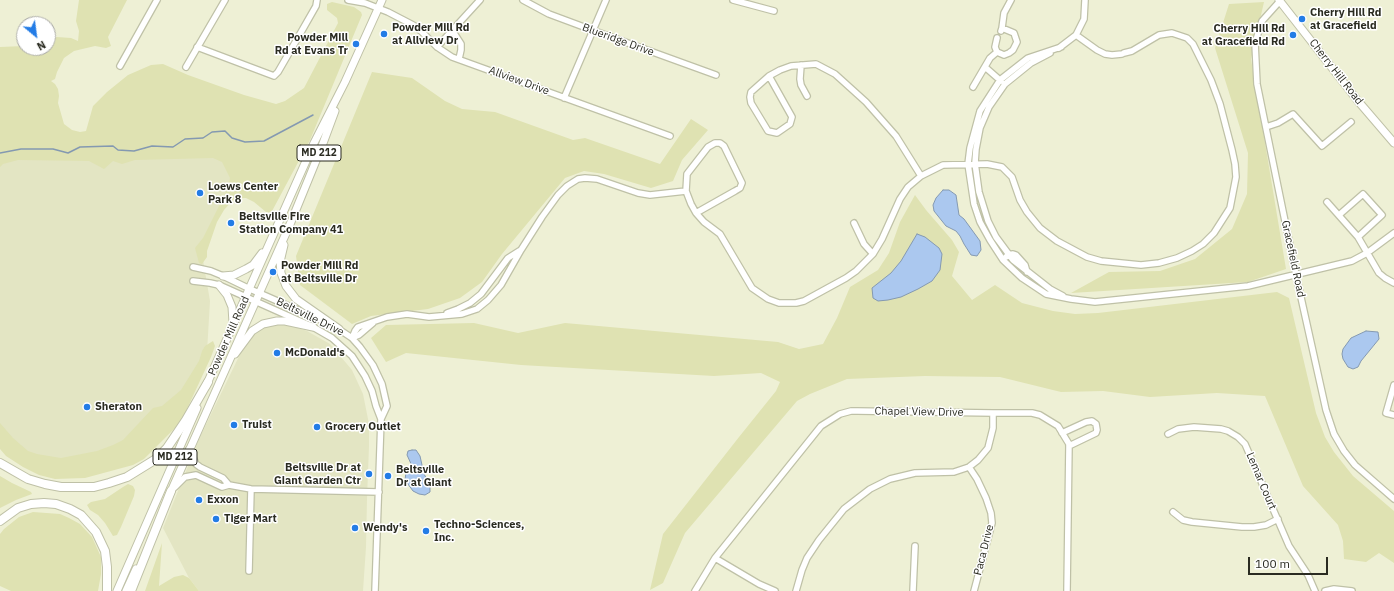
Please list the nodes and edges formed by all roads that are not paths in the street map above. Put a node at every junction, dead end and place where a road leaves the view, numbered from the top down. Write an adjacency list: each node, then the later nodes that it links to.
1 (156, 0): 24 (street)
2 (225, 0): 19 (street)
3 (317, 0): 19 (street)
4 (348, 0): 13 (street, Allview Drive)
5 (382, 0): 13 (main road, Powder Mill Road / MD 212)
6 (480, 0): 15 (street)
7 (523, 0): 16 (street, Blueridge Drive)
8 (606, 0): 16 (street)
9 (733, 0): 14 (street)
10 (1011, 0): 21 (street)
11 (1085, 0): 17 (street)
12 (1279, 0): 35 (street, Gracefield Road); 37 (main road, Cherry Hill Road)
13 (378, 9): 20 (street, Allview Drive); 29 (main road, Powder Mill Road / MD 212)
14 (774, 11)
15 (452, 30): 20 (street); 22 (street)
16 (592, 30): 27 (street, Blueridge Drive); 33 (street)
17 (1076, 35): 30 (street); 38 (street)
18 (997, 38): 21 (street)
19 (197, 47): 25 (street)
20 (436, 47): 22 (street, Allview Drive)
21 (997, 52): 26 (street)
22 (459, 59): 33 (street, Allview Drive)
23 (801, 65): 28 (street); 32 (street); 40 (street)
24 (120, 66)
25 (186, 67)
26 (985, 67): 30 (street); 31 (street)
27 (716, 74)
28 (769, 76): 28 (street)
29 (345, 82): 45 (main road, Powder Mill Road / MD 212); 46 (main road, Powder Mill Road / MD 212)
30 (1002, 82): 38 (street); 39 (street)
31 (973, 87)
32 (807, 96)
33 (564, 98): 36 (street, Allview Drive)
34 (1351, 122): 35 (street)
35 (1266, 127): 57 (street, Gracefield Road)
36 (670, 136)
37 (1394, 143)
38 (975, 163): 39 (street); 53 (street)
39 (968, 164): 40 (street); 54 (street)
40 (920, 176): 52 (street)
41 (686, 191): 43 (street); 43 (street); 50 (street)
42 (1327, 202): 44 (street)
43 (696, 213): 52 (street)
44 (1339, 215): 49 (street); 49 (street)
45 (281, 218): 58 (main road); 63 (main road, Powder Mill Road / MD 212)
46 (290, 222): 64 (main road, Powder Mill Road / MD 212); 73 (main road)
47 (854, 223): 52 (street)
48 (1394, 233): 51 (street)
49 (1358, 236): 51 (street)
50 (520, 250): 65 (street); 67 (street)
51 (1367, 253): 57 (street); 61 (street)
52 (873, 254)
53 (1008, 254): 54 (street); 56 (street)
54 (1003, 260): 59 (street)
55 (193, 267): 58 (street, Beltsville Drive)
56 (1027, 272): 59 (street); 68 (street)
57 (1296, 275): 68 (street); 91 (street, Gracefield Road)
58 (224, 276): 63 (street, Beltsville Drive)
59 (1022, 278): 68 (street)
60 (194, 281): 62 (street, Beltsville Drive)
61 (1394, 283)
62 (219, 285): 66 (street, Beltsville Drive); 71 (main road)
63 (250, 289): 64 (street, Beltsville Drive); 66 (main road, Powder Mill Road / MD 212)
64 (259, 293): 69 (main road, Powder Mill Road / MD 212); 73 (street, Beltsville Drive)
65 (481, 294): 67 (street); 70 (street)
66 (246, 297): 69 (street, Beltsville Drive); 71 (main road, Powder Mill Road / MD 212)
67 (487, 299): 70 (street)
68 (1071, 299)
69 (255, 301): 72 (street, Beltsville Drive); 75 (main road, Powder Mill Road / MD 212)
70 (437, 316): 74 (street)
71 (233, 324): 76 (main road, Powder Mill Road / MD 212)
72 (313, 327): 75 (main road); 80 (street, Beltsville Drive)
73 (339, 329): 74 (street, Beltsville Drive)
74 (352, 338): 80 (street, Beltsville Drive)
75 (227, 364): 84 (main road, Powder Mill Road / MD 212)
76 (208, 382): 85 (highway); 99 (main road, Powder Mill Road / MD 212)
77 (1394, 384): 79 (street)
78 (993, 413): 81 (street, Chapel View Drive); 86 (street); 96 (street, Chapel View Drive)
79 (1394, 415)
80 (381, 419): 90 (street, Beltsville Drive)
81 (1062, 432): 83 (street, Chapel View Drive); 83 (street)
82 (1168, 434): 93 (street, Lemar Court)
83 (1069, 446): 108 (street, Chapel View Drive)
84 (189, 449): 87 (street); 89 (main road, Powder Mill Road / MD 212)
85 (0, 463)
86 (969, 467): 105 (street); 107 (street, Paca Drive)
87 (228, 485): 88 (street); 89 (street)
88 (251, 489): 90 (street); 97 (street)
89 (171, 491): 100 (main road, Powder Mill Road / MD 212); 101 (highway)
90 (379, 492): 102 (street, Beltsville Drive)
91 (1394, 499)
92 (1173, 512): 93 (street)
93 (1278, 519): 109 (street, Lemar Court)
94 (0, 520): 98 (highway)
95 (915, 546): 106 (street)
96 (715, 558): 103 (street, Chapel View Drive); 104 (street)
97 (249, 571)
98 (107, 591)
99 (117, 591)
100 (126, 591)
101 (131, 591)
102 (375, 591)
103 (695, 591)
104 (775, 591)
105 (796, 591)
106 (912, 591)
107 (974, 591)
108 (1067, 591)
109 (1315, 591)
110 (1325, 591): 111 (street)
111 (1352, 591)

